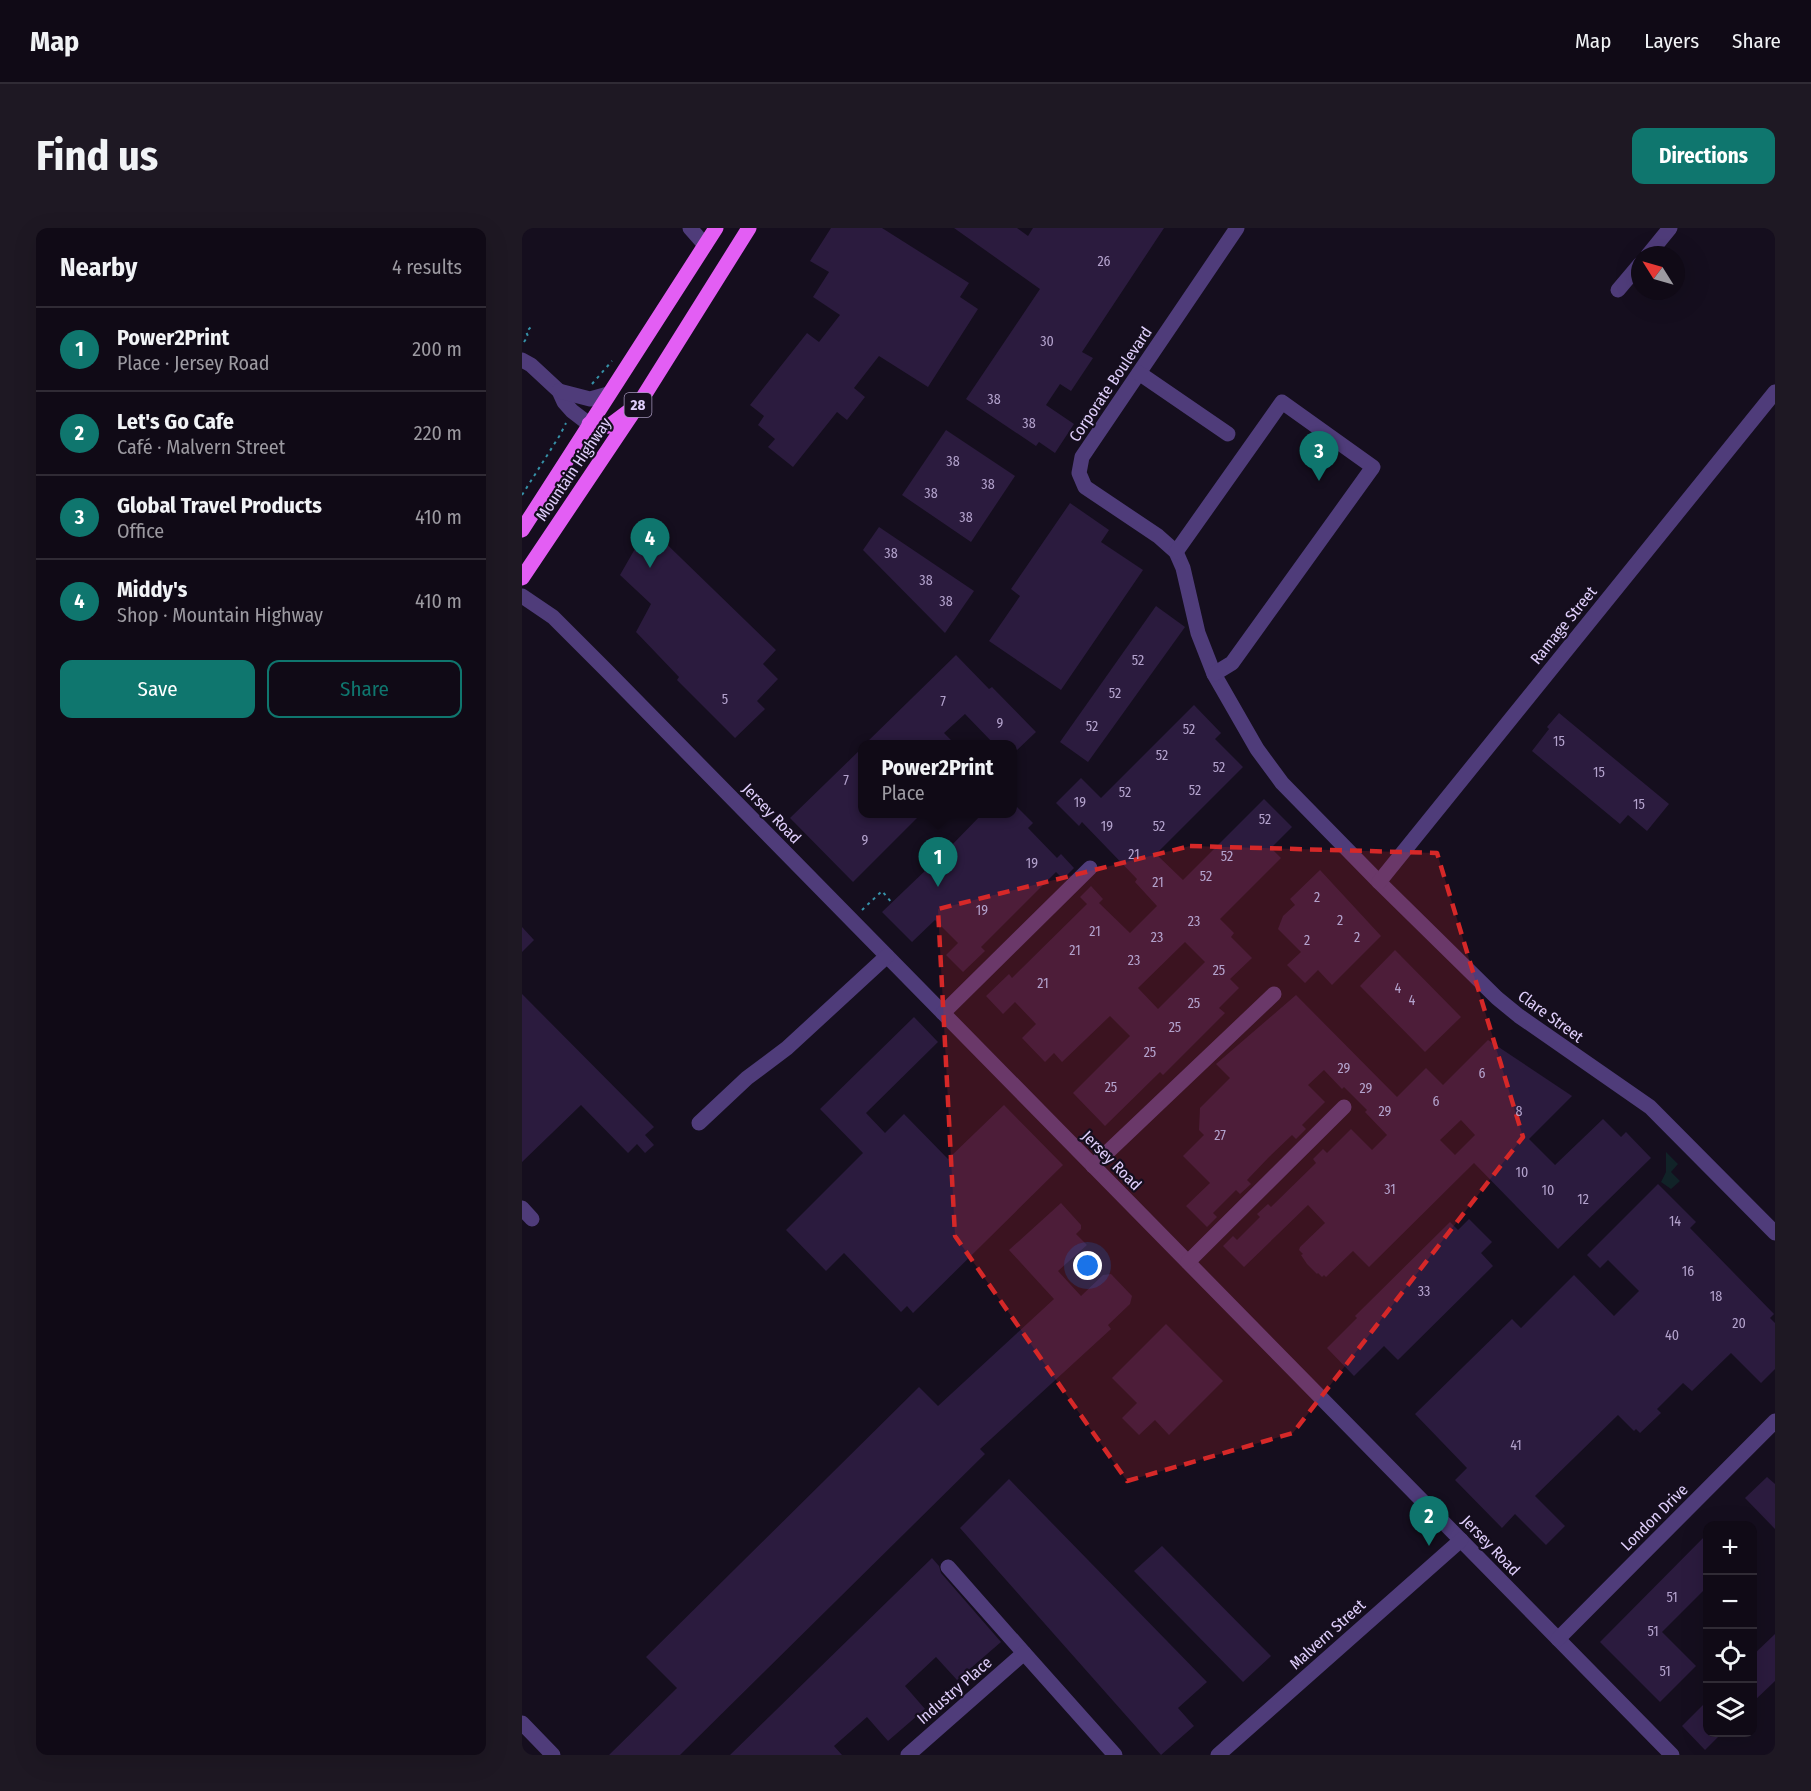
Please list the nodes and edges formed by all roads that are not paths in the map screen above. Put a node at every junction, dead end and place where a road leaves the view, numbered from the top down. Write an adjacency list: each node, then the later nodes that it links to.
1 (690, 228): 6 (street)
2 (716, 228): 6 (main road, Mountain Highway / 28)
3 (749, 228): 16 (main road, Mountain Highway / 28)
4 (1237, 228): 12 (street, Corporate Boulevard)
5 (1670, 228): 7 (street)
6 (705, 245): 15 (main road, Mountain Highway / 28)
7 (1655, 246)
8 (1631, 275): 9 (street)
9 (1618, 290)
10 (523, 345): 11 (street)
11 (526, 363): 13 (street)
12 (1139, 373): 18 (street); 20 (street, Corporate Boulevard)
13 (559, 391): 15 (street); 17 (street)
14 (1775, 392): 25 (street, Ramage Street)
15 (608, 394): 17 (main road, Mountain Highway / 28)
16 (640, 402): 17 (main road); 21 (main road, Mountain Highway / 28)
17 (589, 424): 19 (main road, Mountain Highway / 28)
18 (1228, 434)
19 (522, 530)
20 (1176, 552): 23 (street); 23 (street)
21 (522, 578)
22 (522, 596): 26 (street, Jersey Road)
23 (1214, 674): 25 (street, Clare Street)
24 (1090, 867): 28 (street)
25 (1378, 882): 32 (street, Clare Street)
26 (887, 956): 28 (street, Jersey Road); 30 (street)
27 (1274, 994): 31 (street)
28 (943, 1013): 31 (street, Jersey Road)
29 (1344, 1107): 33 (street)
30 (699, 1123)
31 (1093, 1166): 33 (street, Jersey Road)
32 (1775, 1233)
33 (1188, 1262): 35 (street, Jersey Road)
34 (1775, 1421): 37 (street, London Drive)
35 (1461, 1540): 37 (street, Jersey Road); 43 (street, Malvern Street)
36 (948, 1567): 38 (street)
37 (1558, 1639): 44 (street, Jersey Road)
38 (1024, 1653): 41 (street, Industry Place); 42 (street)
39 (522, 1723): 40 (street)
40 (553, 1755)
41 (908, 1755)
42 (1115, 1755)
43 (1218, 1755)
44 (1672, 1755)

